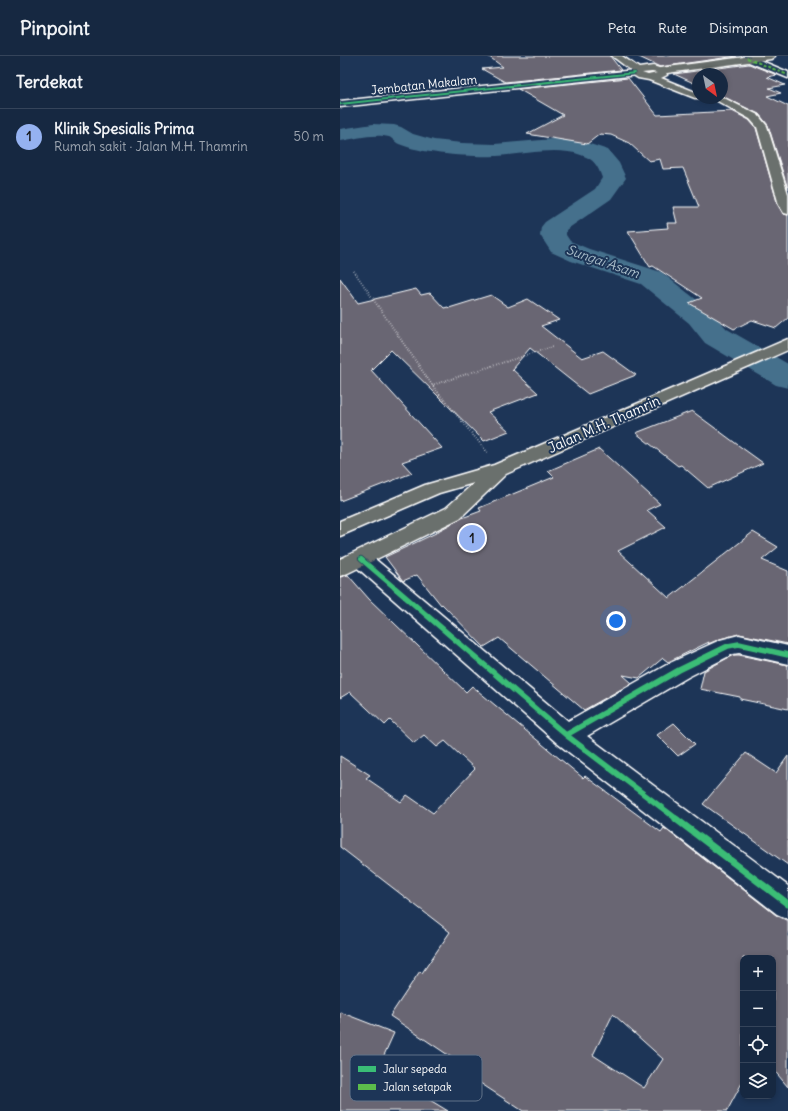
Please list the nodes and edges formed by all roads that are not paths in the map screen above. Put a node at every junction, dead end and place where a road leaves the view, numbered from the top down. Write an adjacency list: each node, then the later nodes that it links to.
1 (616, 56): 5 (main road)
2 (630, 56): 5 (main road)
3 (771, 56): 4 (main road)
4 (747, 58): 6 (main road); 7 (street)
5 (642, 73): 6 (main road); 9 (main road); 10 (street, Jembatan Makalam)
6 (661, 73): 8 (main road)
7 (788, 75)
8 (692, 87)
9 (692, 94)
10 (340, 104)
11 (721, 104): 13 (main road)
12 (726, 104): 13 (main road)
13 (731, 107): 14 (main road)
14 (788, 210)
15 (788, 344): 16 (main road, Jalan M.H. Thamrin)
16 (501, 469): 17 (main road, Jalan M.H. Thamrin); 18 (main road, Jalan M.H. Thamrin)
17 (340, 529)
18 (351, 563): 20 (street)
19 (788, 655): 20 (street)
20 (566, 735): 21 (street)
21 (788, 904)

